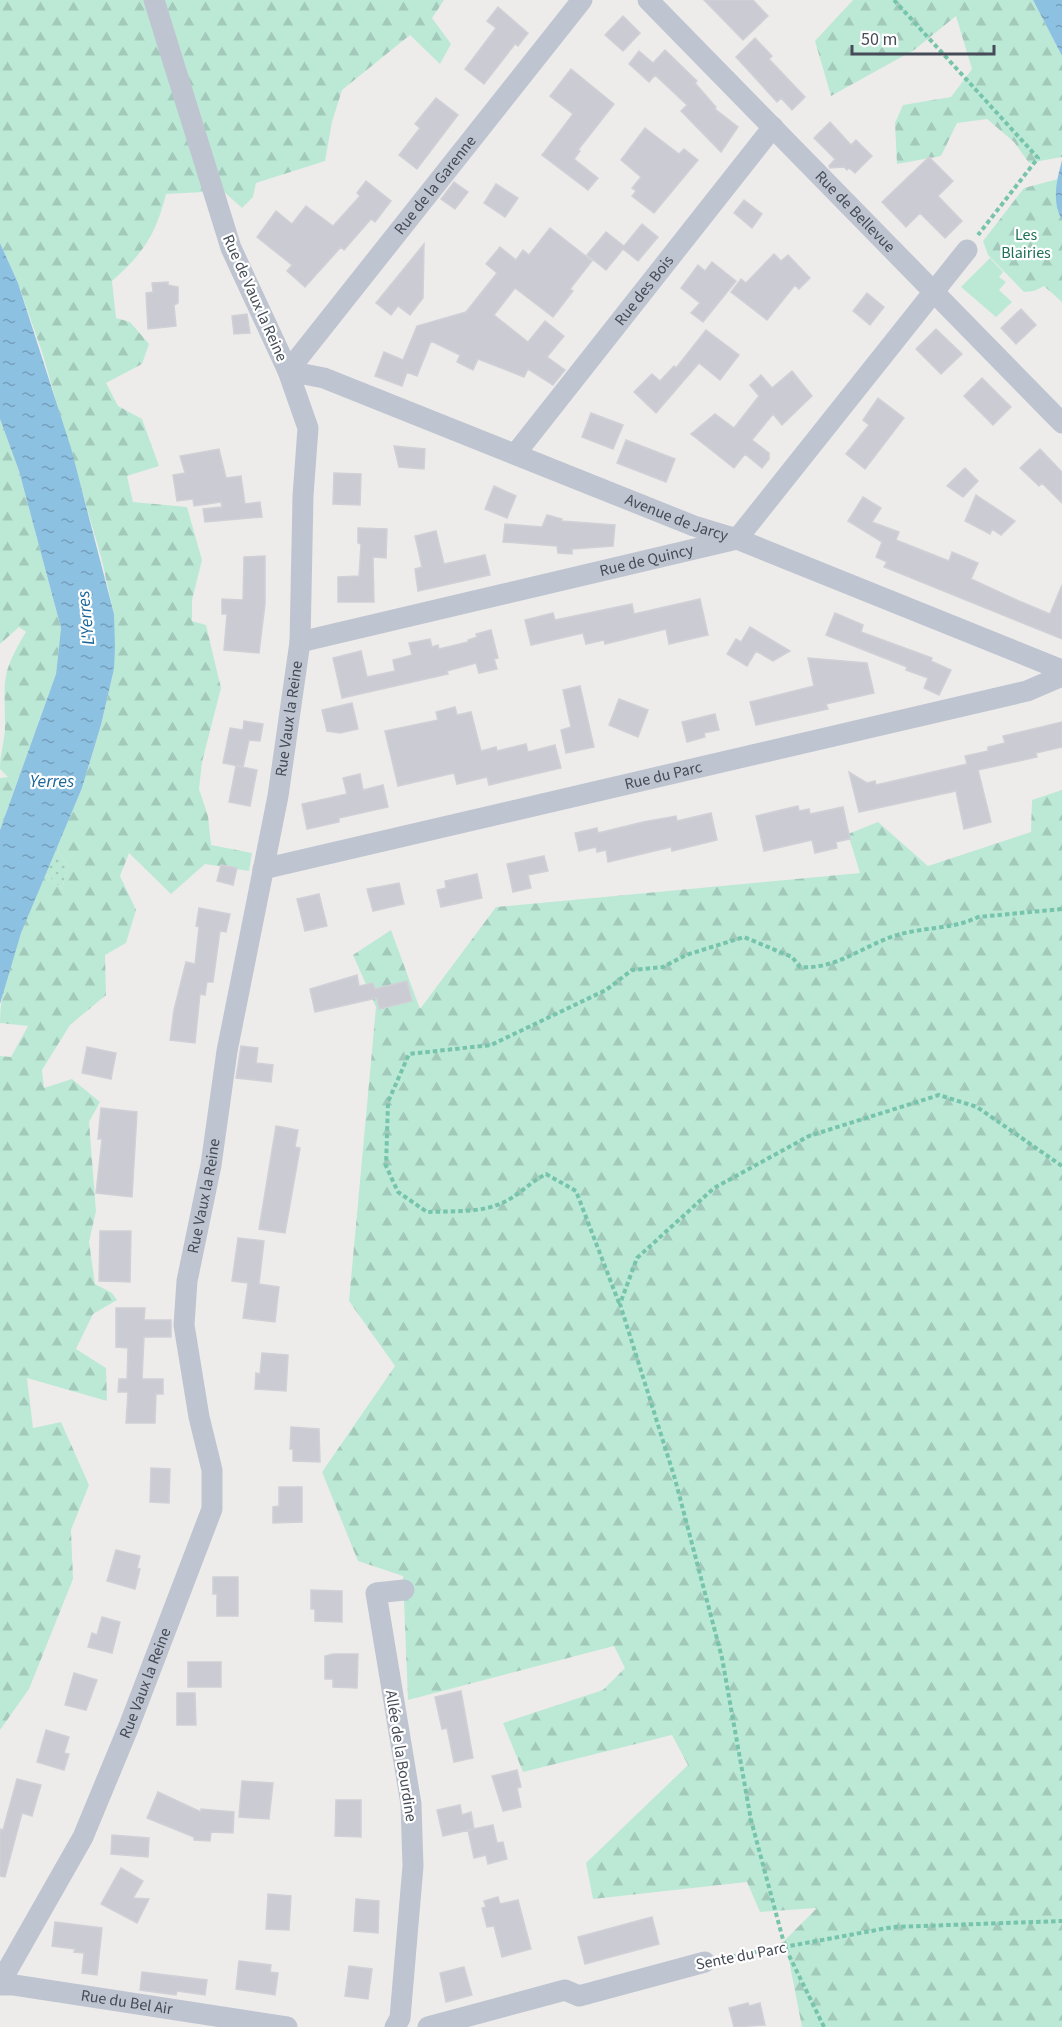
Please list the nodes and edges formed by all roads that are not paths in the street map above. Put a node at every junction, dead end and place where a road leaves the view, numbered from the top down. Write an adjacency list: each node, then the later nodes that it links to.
1 (154, 0): 7 (street, Rue de Vaux la Reine)
2 (582, 0): 7 (street, Rue de la Garenne)
3 (648, 0): 4 (street, Rue de Bellevue)
4 (773, 127): 6 (street, Rue de Bellevue); 9 (street, Rue des Bois)
5 (967, 250): 6 (street)
6 (933, 290): 8 (street, Rue de Bellevue); 10 (street)
7 (288, 371): 9 (street, Avenue de Jarcy); 11 (street, Rue Vaux la Reine)
8 (1062, 423)
9 (516, 453): 10 (street, Avenue de Jarcy)
10 (737, 539): 11 (street, Rue de Quincy); 12 (street, Avenue de Jarcy)
11 (300, 642): 14 (street, Rue Vaux la Reine)
12 (1062, 670)
13 (1062, 676): 14 (street, Rue du Parc)
14 (263, 869): 17 (street, Rue Vaux la Reine)
15 (404, 1590): 19 (street, Allée de la Bourdine)
16 (705, 1962): 20 (street, Sente du Parc)
17 (0, 1984): 18 (street, Rue du Bel Air)
18 (287, 2027)
19 (395, 2027)
20 (428, 2027)

